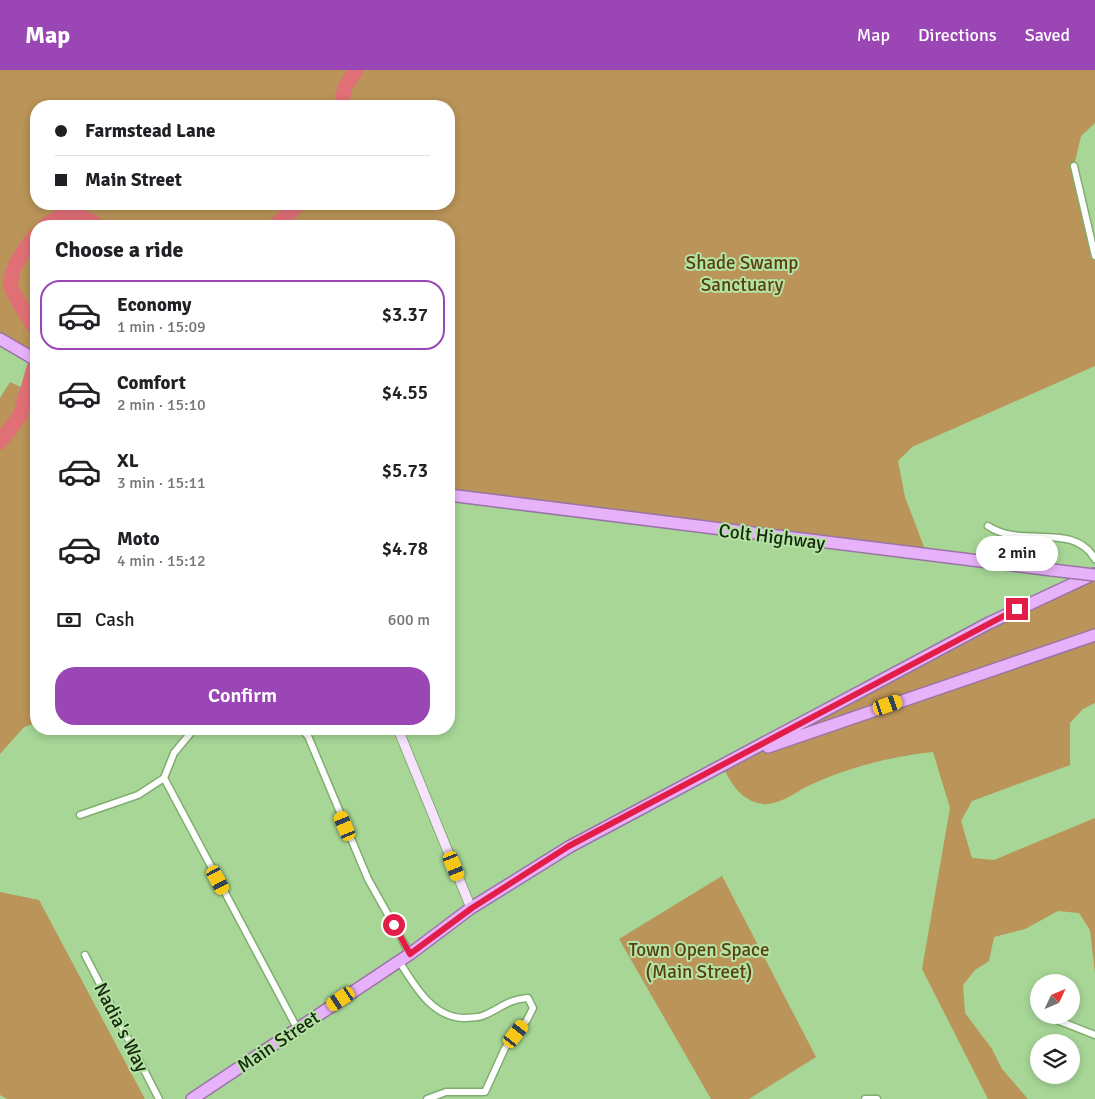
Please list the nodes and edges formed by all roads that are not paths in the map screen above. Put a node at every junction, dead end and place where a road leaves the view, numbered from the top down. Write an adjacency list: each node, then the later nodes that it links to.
1 (1074, 166): 2 (street)
2 (1095, 256)
3 (0, 339): 4 (highway)
4 (30, 356)
5 (455, 496): 8 (highway, Colt Highway, bridge)
6 (988, 526): 7 (street)
7 (1095, 559)
8 (1095, 574): 13 (highway, Main Street)
9 (1095, 635): 13 (highway)
10 (189, 735): 14 (street)
11 (307, 735): 17 (street)
12 (400, 735): 16 (main road)
13 (722, 765): 16 (highway, Main Street)
14 (164, 778): 15 (street); 21 (street)
15 (80, 815)
16 (472, 908): 17 (highway, Main Street)
17 (410, 954): 19 (highway, Main Street)
18 (85, 956): 23 (street, Nadia's Way)
19 (399, 961): 21 (highway, Main Street); 25 (street)
20 (1067, 1024): 22 (street)
21 (297, 1028): 24 (highway, Main Street)
22 (1095, 1035)
23 (159, 1099)
24 (192, 1099)
25 (427, 1099)
26 (865, 1099): 27 (street)
27 (877, 1099)

